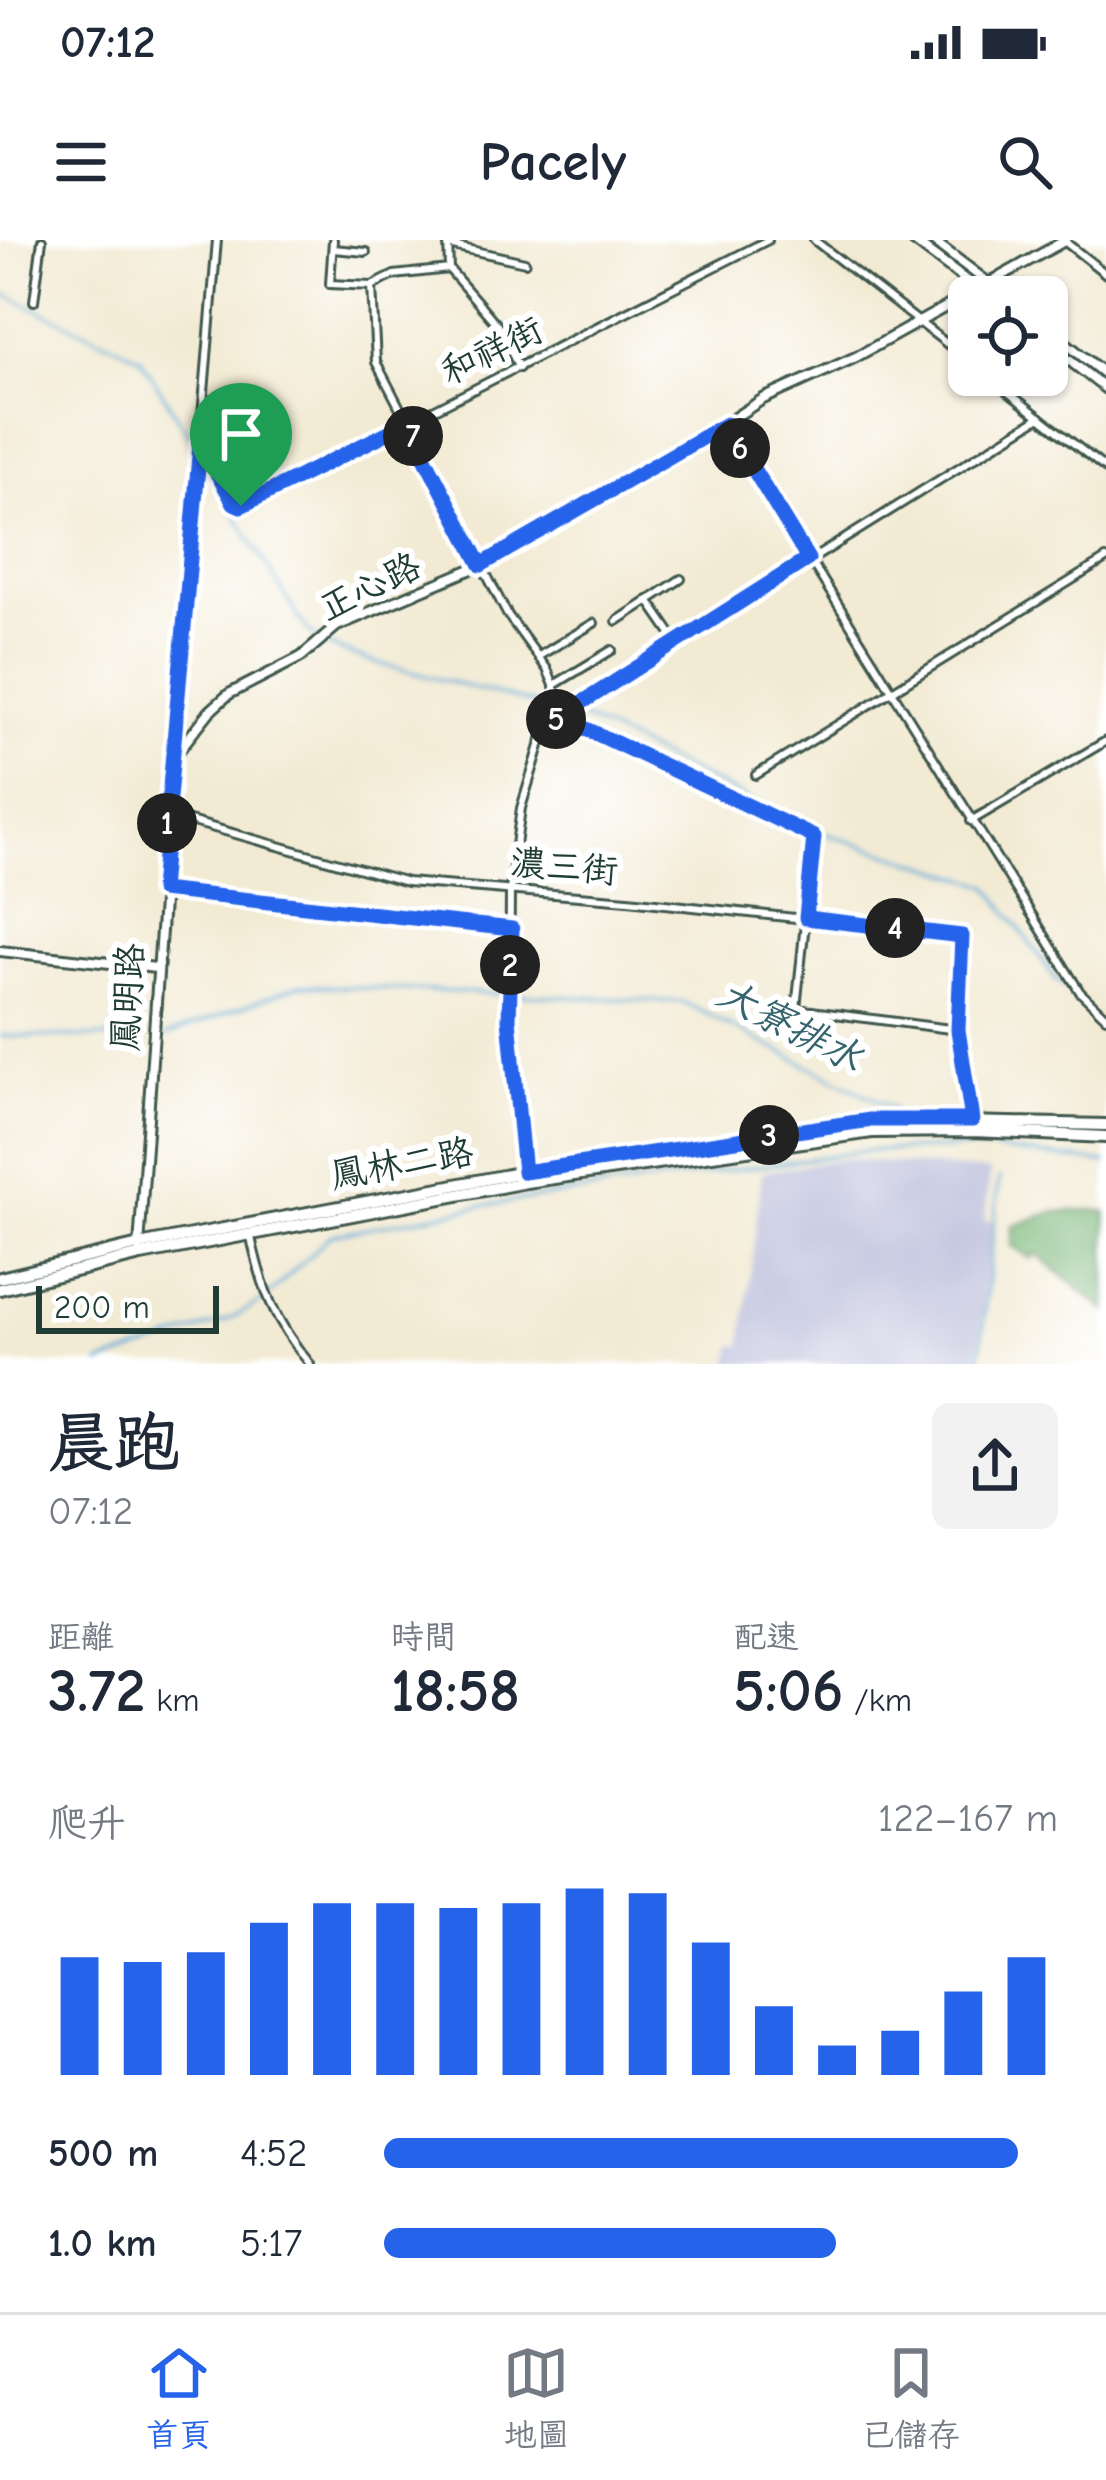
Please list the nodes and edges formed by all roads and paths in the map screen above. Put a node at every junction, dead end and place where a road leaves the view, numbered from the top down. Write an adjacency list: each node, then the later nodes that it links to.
1 (42, 240): 18 (street)
2 (217, 240): 31 (street, 鳳明路)
3 (769, 240): 24 (street, 和祥街)
4 (814, 240): 20 (street)
5 (912, 240): 14 (street)
6 (932, 240): 15 (street)
7 (1065, 241): 13 (street); 16 (street, 正心路)
8 (448, 243): 11 (street); 12 (street)
9 (333, 244): 10 (street); 17 (street)
10 (366, 252)
11 (525, 262)
12 (449, 269): 17 (street); 24 (street)
13 (1106, 274)
14 (960, 276)
15 (980, 276)
16 (999, 276)
17 (372, 286): 29 (street)
18 (34, 302)
19 (948, 306): 20 (street, 正心路)
20 (919, 322): 21 (street); 30 (street, 正心路)
21 (948, 345)
22 (1068, 345): 25 (street)
23 (1068, 359): 26 (street)
24 (519, 369): 29 (street, 和祥街)
25 (1106, 375)
26 (1106, 389)
27 (1013, 396): 28 (street)
28 (1040, 417): 32 (street); 33 (street)
29 (407, 423): 31 (street, 和祥街); 35 (street)
30 (726, 424): 33 (street); 35 (street, 正心路)
31 (200, 444): 47 (street, 鳳明路)
32 (1106, 469)
33 (808, 559): 40 (street); 44 (street)
34 (1106, 559): 44 (street)
35 (481, 565): 42 (street); 47 (street, 正心路)
36 (681, 579): 37 (street)
37 (649, 600): 38 (street); 40 (street)
38 (617, 621)
39 (594, 623): 42 (street)
40 (677, 642): 45 (street)
41 (612, 650): 43 (street)
42 (539, 656): 43 (street)
43 (554, 685): 45 (street)
44 (890, 692): 48 (street); 50 (street)
45 (552, 708): 52 (street); 53 (street)
46 (1106, 741): 50 (street)
47 (173, 758): 49 (street, 鳳明路)
48 (756, 775)
49 (168, 815): 51 (street, 鳳明路); 52 (street, 濃三街)
50 (971, 821): 57 (street)
51 (161, 890): 54 (street); 56 (street, 鳳明路)
52 (510, 890): 53 (street, 濃三街); 54 (street)
53 (806, 918): 58 (street, 濃三街); 58 (street)
54 (512, 929): 62 (street)
55 (0, 952): 56 (street)
56 (156, 968): 64 (street, 鳳明路)
57 (1106, 1017)
58 (958, 1030): 59 (street)
59 (972, 1120): 60 (main road, 鳳林二路); 62 (main road, 鳳林二路)
60 (1106, 1125)
61 (1106, 1137): 62 (main road, 鳳林二路)
62 (525, 1178): 63 (main road, 鳳林二路)
63 (249, 1228): 64 (main road, 鳳林二路); 67 (street)
64 (140, 1250): 65 (main road, 鳳林二路); 66 (main road, 鳳林二路)
65 (0, 1278)
66 (0, 1289)
67 (310, 1364)

